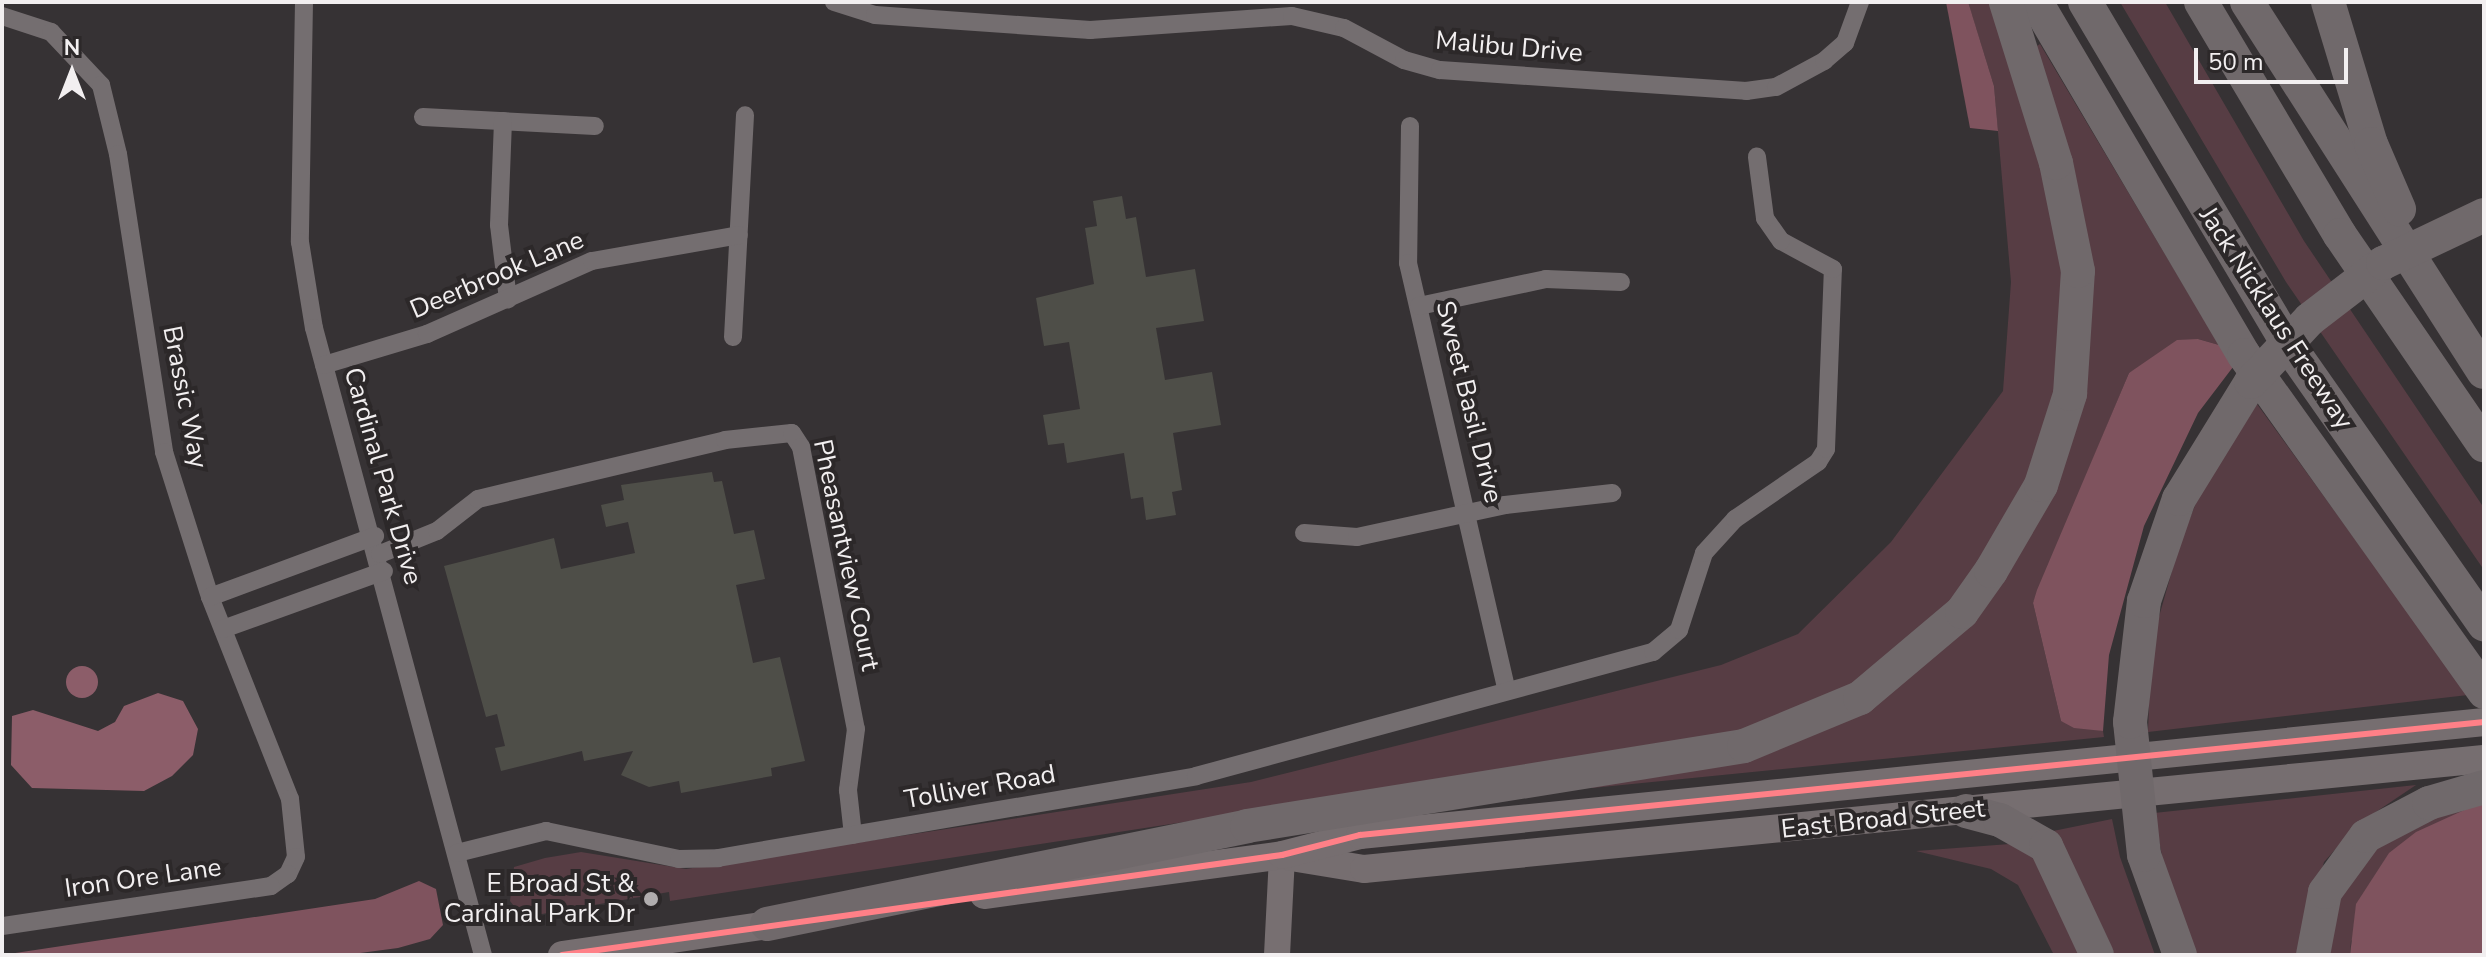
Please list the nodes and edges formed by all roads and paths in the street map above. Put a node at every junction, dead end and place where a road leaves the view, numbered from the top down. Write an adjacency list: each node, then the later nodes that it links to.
1 (304, 2): 25 (street, Cardinal Park Drive)
2 (834, 2): 10 (street, Malibu Drive)
3 (1860, 2): 10 (street, Malibu Drive)
4 (2006, 2): 45 (highway)
5 (2036, 2): 36 (highway)
6 (2085, 2): 33 (highway, Jack Nicklaus Freeway)
7 (2201, 2): 27 (highway)
8 (2247, 2): 22 (highway)
9 (2328, 2): 22 (highway)
10 (1262, 9)
11 (2, 16): 32 (street, Brassic Way)
12 (745, 115): 19 (street)
13 (423, 117): 14 (street)
14 (503, 121): 15 (street); 21 (street)
15 (595, 126)
16 (1410, 126): 23 (street, Sweet Basil Drive)
17 (1757, 157): 35 (street, Tolliver Road)
18 (2480, 216): 51 (highway)
19 (739, 235): 21 (street, Deerbrook Lane); 24 (street)
20 (1621, 282): 23 (street)
21 (508, 299): 25 (street, Deerbrook Lane)
22 (2441, 304): 26 (highway)
23 (1419, 306): 29 (street, Sweet Basil Drive)
24 (733, 337)
25 (324, 365): 31 (street, Cardinal Park Drive)
26 (2484, 372)
27 (2484, 445)
28 (1612, 493): 29 (street)
29 (1470, 515): 30 (street); 35 (street, Sweet Basil Drive)
30 (1304, 533)
31 (380, 554): 32 (street); 34 (street); 41 (street, Pheasantview Court); 42 (street, Cardinal Park Drive)
32 (210, 597): 34 (street, Brassic Way)
33 (2484, 624)
34 (223, 629): 44 (street, Brassic Way)
35 (1506, 688): 41 (street, Tolliver Road)
36 (2484, 692)
37 (2484, 722): 43 (main road, East Broad Street)
38 (2484, 759): 39 (main road, East Broad Street)
39 (2466, 780): 40 (main road, East Broad Street); 52 (highway)
40 (1966, 811): 43 (main road, East Broad Street); 50 (highway)
41 (853, 835): 42 (street, Tolliver Road)
42 (457, 853): 47 (street, Cardinal Park Drive)
43 (1282, 855): 45 (main road, East Broad Street); 49 (street)
44 (288, 874): 46 (street, Iron Ore Lane)
45 (767, 924): 48 (main road, East Broad Street)
46 (2, 926)
47 (483, 955)
48 (562, 955)
49 (1277, 955)
50 (2097, 955)
51 (2180, 955)
52 (2313, 955)

